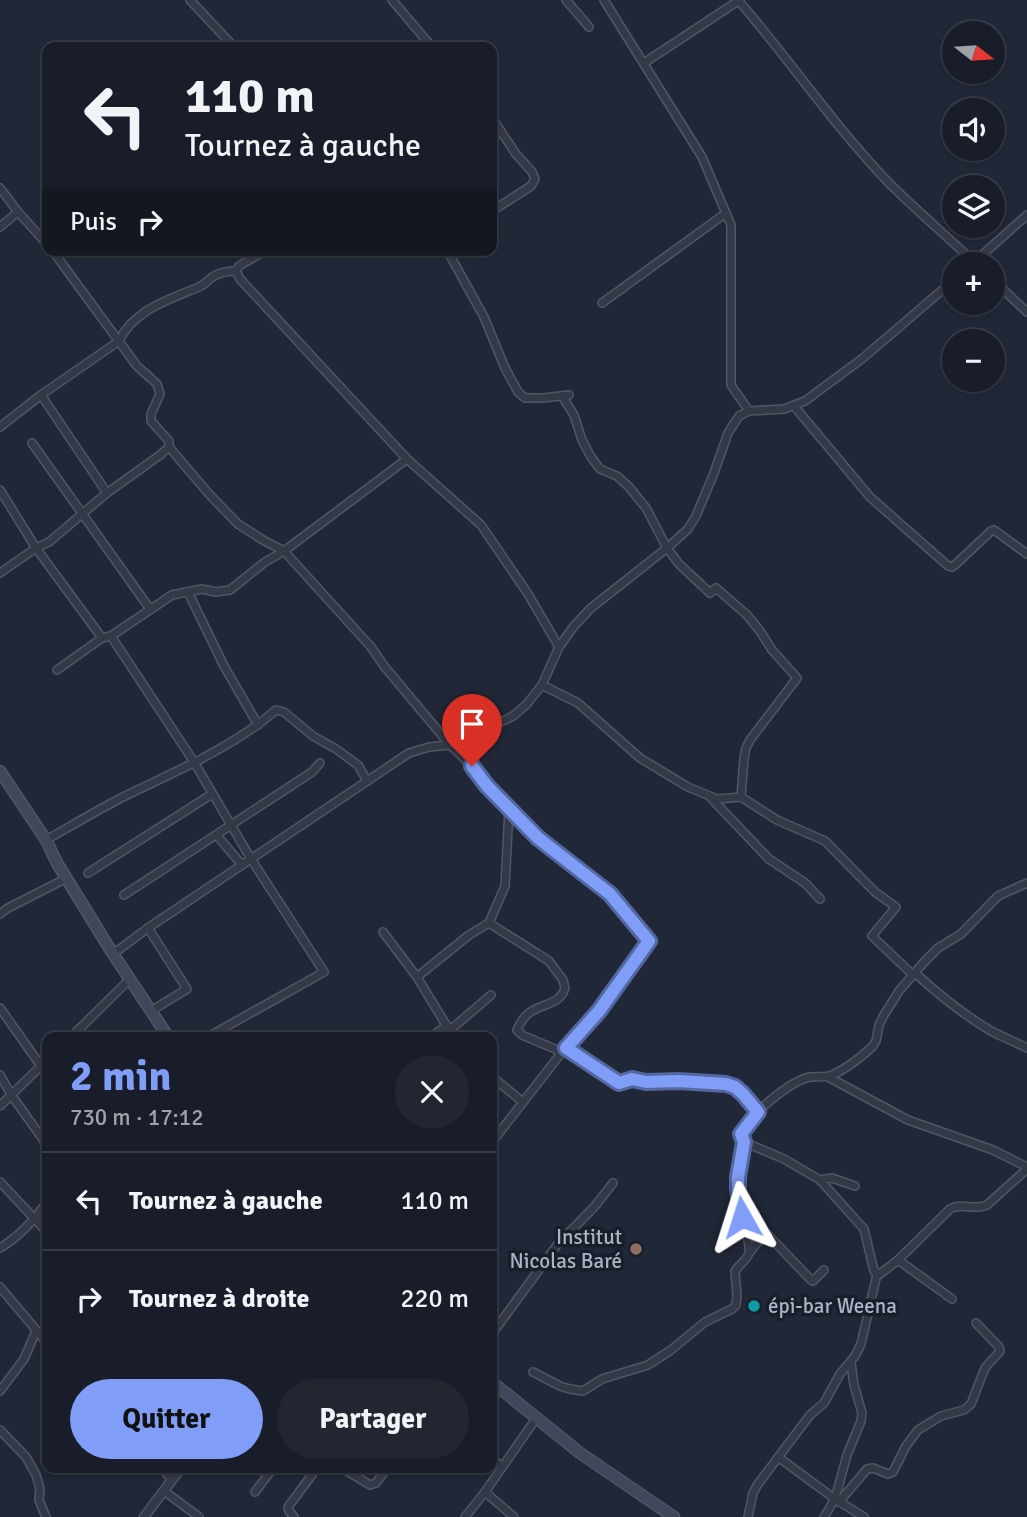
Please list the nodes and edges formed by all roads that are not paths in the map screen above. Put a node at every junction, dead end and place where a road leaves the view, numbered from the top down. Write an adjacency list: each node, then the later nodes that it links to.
1 (190, 0): 7 (street)
2 (392, 0): 8 (street)
3 (566, 0): 6 (street)
4 (604, 0): 9 (street)
5 (738, 0): 9 (street); 18 (street)
6 (589, 27)
7 (229, 42)
8 (428, 42)
9 (644, 63): 14 (street)
10 (497, 126): 12 (street)
11 (0, 188): 13 (street)
12 (497, 208)
13 (18, 212): 16 (street); 17 (street)
14 (726, 213): 26 (street); 31 (street)
15 (1027, 215): 19 (street)
16 (0, 227)
17 (42, 238)
18 (962, 252)
19 (987, 252)
20 (56, 256): 28 (street)
21 (256, 256): 23 (street)
22 (450, 256): 40 (street)
23 (236, 271): 28 (street); 35 (street)
24 (942, 290): 30 (street)
25 (1005, 291): 27 (street)
26 (602, 303)
27 (1027, 312)
28 (119, 341): 29 (street); 34 (street)
29 (41, 395): 32 (street); 37 (street)
30 (794, 406): 31 (street); 42 (street)
31 (749, 411): 40 (street)
32 (0, 427)
33 (32, 443): 38 (street)
34 (169, 447): 37 (street); 41 (street)
35 (407, 459): 41 (street); 48 (street)
36 (0, 490): 39 (street)
37 (107, 493): 38 (street)
38 (81, 514): 39 (street); 45 (street)
39 (36, 548): 43 (street); 47 (street)
40 (667, 548): 48 (street); 59 (street)
41 (284, 551): 44 (street); 52 (street)
42 (1027, 554)
43 (0, 573)
44 (188, 592): 45 (street); 51 (street)
45 (150, 609): 46 (street)
46 (111, 636): 47 (street); 53 (street)
47 (102, 638): 49 (street)
48 (559, 647): 50 (street)
49 (57, 670)
50 (542, 685): 52 (street); 58 (street)
51 (258, 725): 53 (street); 56 (street)
52 (450, 745): 56 (street); 60 (street)
53 (194, 762): 57 (street); 63 (street)
54 (320, 763): 61 (street)
55 (0, 771): 63 (main road)
56 (367, 781): 64 (street)
57 (212, 794): 61 (street); 66 (street)
58 (711, 797): 59 (street); 70 (street)
59 (741, 797): 76 (street)
60 (509, 809): 72 (street); 87 (street)
61 (230, 824): 64 (street); 69 (street)
62 (219, 838): 65 (street)
63 (46, 840): 67 (main road)
64 (251, 859): 65 (street); 85 (street)
65 (242, 865): 73 (street)
66 (88, 873)
67 (67, 878): 71 (street); 75 (main road)
68 (1027, 883): 76 (street)
69 (124, 895)
70 (820, 899)
71 (0, 914)
72 (489, 923): 77 (street); 87 (street)
73 (148, 928): 75 (street); 81 (street)
74 (383, 932): 77 (street)
75 (113, 954): 78 (main road)
76 (914, 974): 86 (street); 91 (street)
77 (417, 977): 82 (street)
78 (130, 979): 81 (main road); 83 (street)
79 (491, 995): 82 (street)
80 (0, 1008): 88 (street)
81 (151, 1011): 84 (main road)
82 (450, 1031)
83 (76, 1032)
84 (165, 1032)
85 (217, 1032)
86 (1027, 1048)
87 (564, 1050): 94 (street); 96 (street)
88 (42, 1061)
89 (42, 1068): 93 (street)
90 (0, 1075): 93 (street)
91 (828, 1077): 96 (street); 100 (street)
92 (497, 1081): 94 (street)
93 (12, 1096): 95 (street); 98 (street)
94 (523, 1102): 97 (street)
95 (0, 1106)
96 (758, 1112): 99 (street)
97 (497, 1136)
98 (42, 1137)
99 (744, 1142): 101 (street); 109 (street)
100 (1027, 1168): 110 (street)
101 (820, 1180): 104 (street); 112 (street)
102 (0, 1182): 106 (street)
103 (613, 1184): 116 (street)
104 (855, 1186)
105 (42, 1209): 106 (street)
106 (36, 1218): 107 (street); 108 (street)
107 (42, 1226)
108 (0, 1248)
109 (749, 1253): 111 (street); 120 (street)
110 (898, 1260): 112 (street); 114 (street)
111 (824, 1270)
112 (877, 1274): 119 (street)
113 (0, 1287): 117 (street)
114 (951, 1299)
115 (976, 1323): 138 (street)
116 (497, 1328)
117 (36, 1331): 118 (street); 122 (street)
118 (42, 1338)
119 (851, 1363): 125 (street); 138 (street)
120 (533, 1372)
121 (497, 1386): 123 (main road)
122 (0, 1391)
123 (537, 1417): 127 (street); 145 (main road)
124 (0, 1430): 139 (street)
125 (778, 1457): 138 (street); 146 (street)
126 (497, 1462): 127 (street)
127 (502, 1466): 137 (street)
128 (167, 1473): 134 (street)
129 (177, 1473): 134 (street)
130 (269, 1473): 136 (street)
131 (313, 1473): 142 (street)
132 (350, 1473): 133 (street)
133 (383, 1473)
134 (172, 1479): 135 (street)
135 (164, 1491): 140 (street); 141 (street)
136 (255, 1492)
137 (485, 1492): 143 (street); 144 (street)
138 (837, 1501): 147 (street); 148 (street)
139 (46, 1517)
140 (144, 1517)
141 (199, 1517)
142 (294, 1517)
143 (465, 1517)
144 (514, 1517)
145 (674, 1517)
146 (748, 1517)
147 (824, 1517)
148 (864, 1517)

